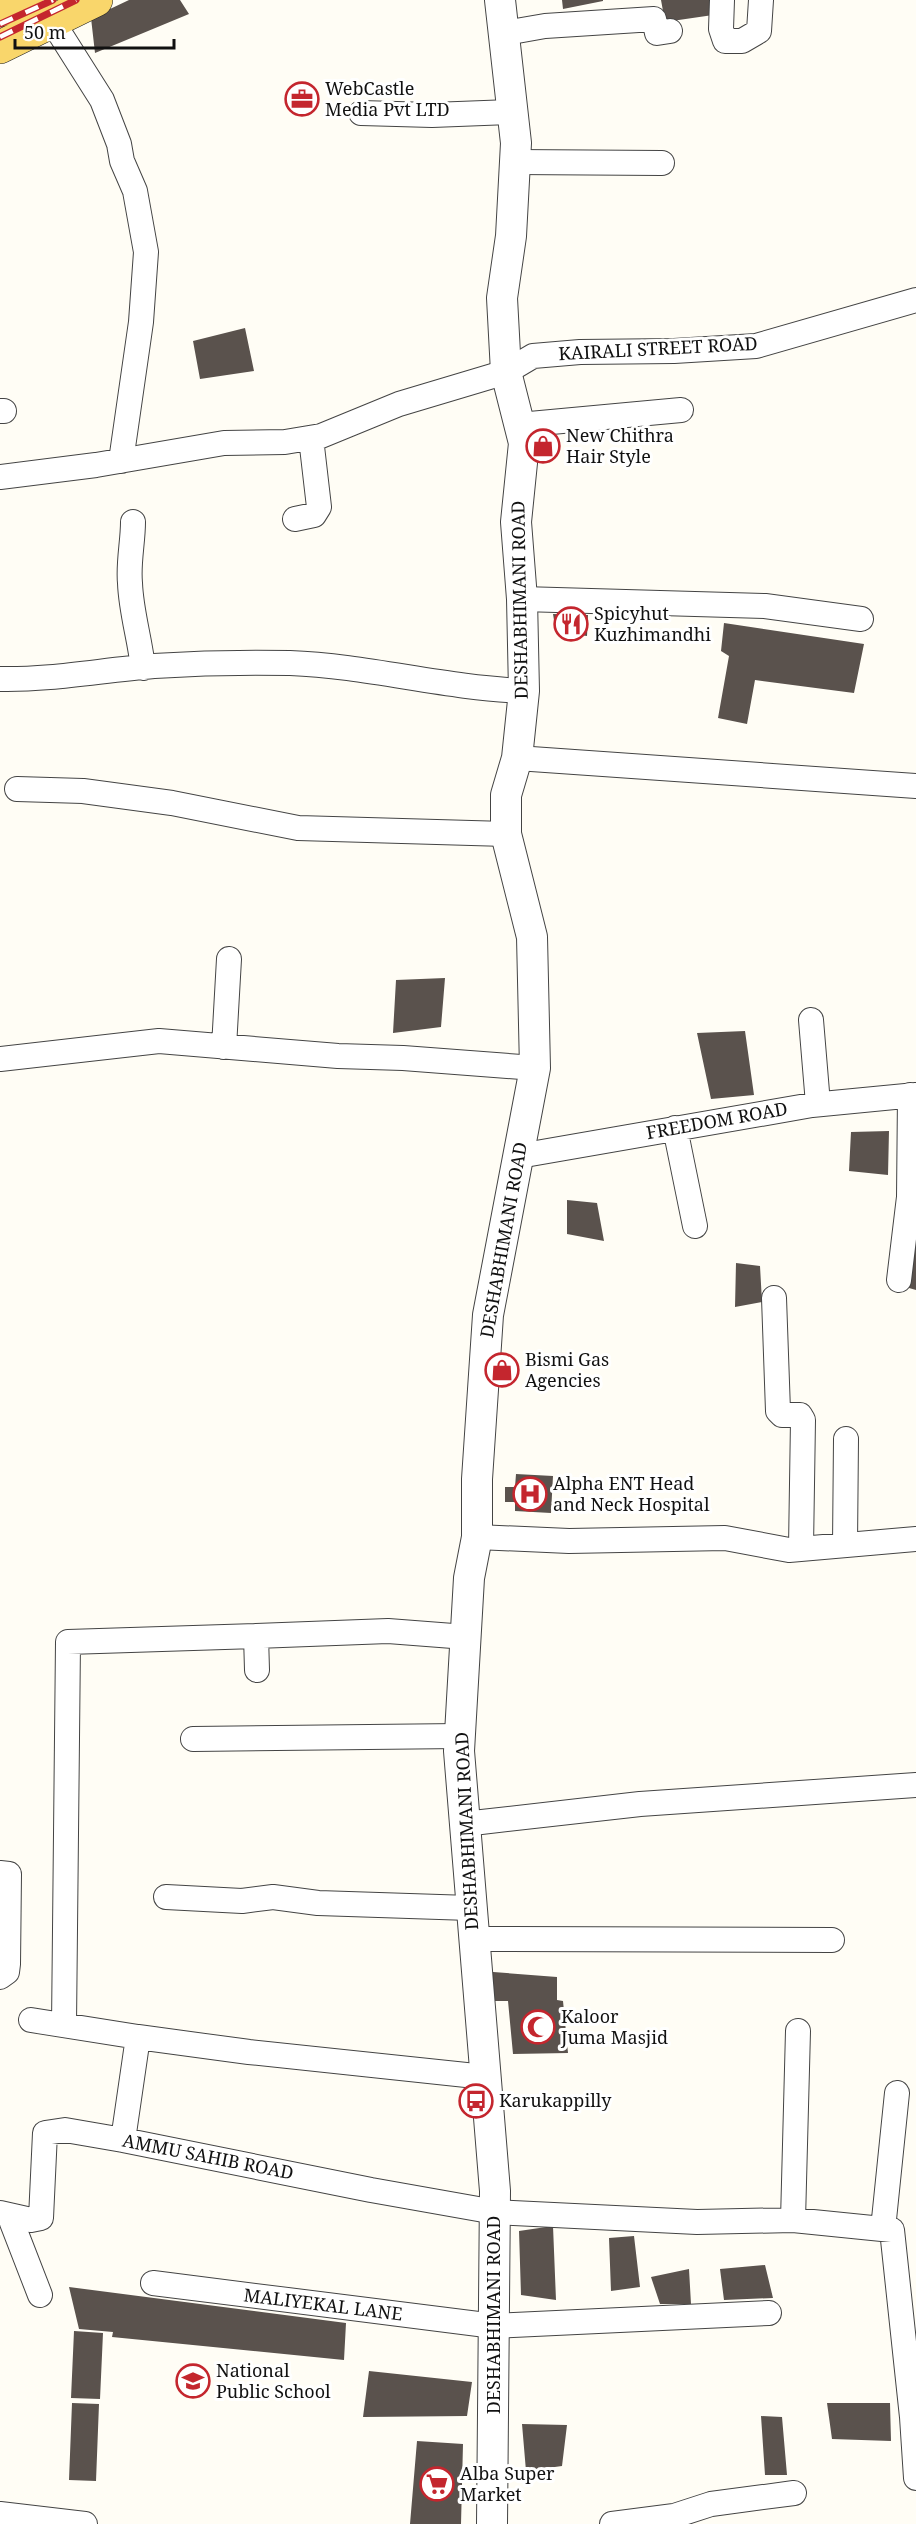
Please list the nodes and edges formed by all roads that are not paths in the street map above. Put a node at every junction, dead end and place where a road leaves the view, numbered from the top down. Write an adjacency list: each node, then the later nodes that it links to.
1 (27, 0): 6 (main road)
2 (96, 0): 7 (main road)
3 (500, 0): 9 (street, DESHABHIMANI ROAD)
4 (722, 0): 5 (street)
5 (761, 0)
6 (0, 10)
7 (42, 11): 10 (main road); 20 (street)
8 (670, 31): 9 (street)
9 (505, 33): 11 (street, DESHABHIMANI ROAD)
10 (0, 46)
11 (513, 112): 12 (street); 13 (street, DESHABHIMANI ROAD)
12 (361, 113)
13 (515, 162): 14 (street); 16 (street, DESHABHIMANI ROAD)
14 (662, 163)
15 (916, 300): 16 (street, KAIRALI STREET ROAD)
16 (506, 372): 18 (street, DESHABHIMANI ROAD); 19 (street, KAIRALI STREET ROAD)
17 (681, 410): 18 (street)
18 (519, 425): 24 (street, DESHABHIMANI ROAD)
19 (311, 438): 20 (street, KAIRALI STREET ROAD); 22 (street)
20 (121, 461): 21 (street, KAIRALI STREET ROAD)
21 (0, 477)
22 (295, 519)
23 (133, 522): 26 (street)
24 (522, 599): 25 (street); 28 (street, DESHABHIMANI ROAD)
25 (861, 619)
26 (143, 668): 27 (street); 28 (street)
27 (0, 679)
28 (524, 691): 29 (street, DESHABHIMANI ROAD)
29 (517, 758): 30 (street); 32 (street, DESHABHIMANI ROAD)
30 (916, 786)
31 (17, 789): 32 (street)
32 (506, 834): 37 (street, DESHABHIMANI ROAD)
33 (229, 959): 35 (street)
34 (811, 1020): 39 (street)
35 (224, 1047): 36 (street); 37 (street)
36 (0, 1059)
37 (535, 1068): 41 (street, DESHABHIMANI ROAD)
38 (913, 1095): 39 (street, FREEDOM ROAD); 43 (street)
39 (818, 1104): 40 (street, FREEDOM ROAD)
40 (675, 1128): 41 (street, FREEDOM ROAD); 42 (street)
41 (519, 1156): 46 (street, DESHABHIMANI ROAD)
42 (695, 1226)
43 (899, 1280)
44 (774, 1298): 49 (street)
45 (846, 1439): 48 (street)
46 (477, 1537): 49 (street); 51 (street, DESHABHIMANI ROAD)
47 (916, 1539): 48 (street)
48 (845, 1545): 49 (street)
49 (801, 1548)
50 (256, 1636): 51 (street); 52 (street); 64 (street)
51 (465, 1638): 53 (street, DESHABHIMANI ROAD)
52 (256, 1670)
53 (460, 1736): 54 (street); 56 (street, DESHABHIMANI ROAD)
54 (193, 1739)
55 (916, 1785): 56 (street)
56 (464, 1824): 59 (street, DESHABHIMANI ROAD)
57 (0, 1873): 62 (street)
58 (166, 1897): 59 (street)
59 (470, 1908): 60 (street, DESHABHIMANI ROAD)
60 (473, 1939): 61 (street); 67 (street, DESHABHIMANI ROAD)
61 (832, 1940)
62 (0, 1977)
63 (31, 2020): 64 (street)
64 (64, 2025): 66 (street)
65 (798, 2031): 72 (street)
66 (138, 2037): 67 (street); 69 (street)
67 (485, 2077): 70 (street, DESHABHIMANI ROAD)
68 (897, 2093): 73 (street)
69 (123, 2140): 70 (street, AMMU SAHIB ROAD); 71 (street, AMMU SAHIB ROAD)
70 (495, 2212): 72 (street, AMMU SAHIB ROAD); 78 (street, DESHABHIMANI ROAD)
71 (4, 2214): 76 (street)
72 (793, 2220): 73 (street, AMMU SAHIB ROAD)
73 (884, 2229): 74 (street)
74 (905, 2256): 79 (street)
75 (153, 2283): 78 (street, MALIYEKAL LANE)
76 (40, 2295)
77 (769, 2313): 78 (street, MALIYEKAL LANE)
78 (494, 2326): 84 (street, DESHABHIMANI ROAD)
79 (916, 2478)
80 (794, 2493): 85 (street)
81 (0, 2514): 82 (street)
82 (51, 2523): 83 (street)
83 (85, 2524)
84 (492, 2524)
85 (612, 2524)

